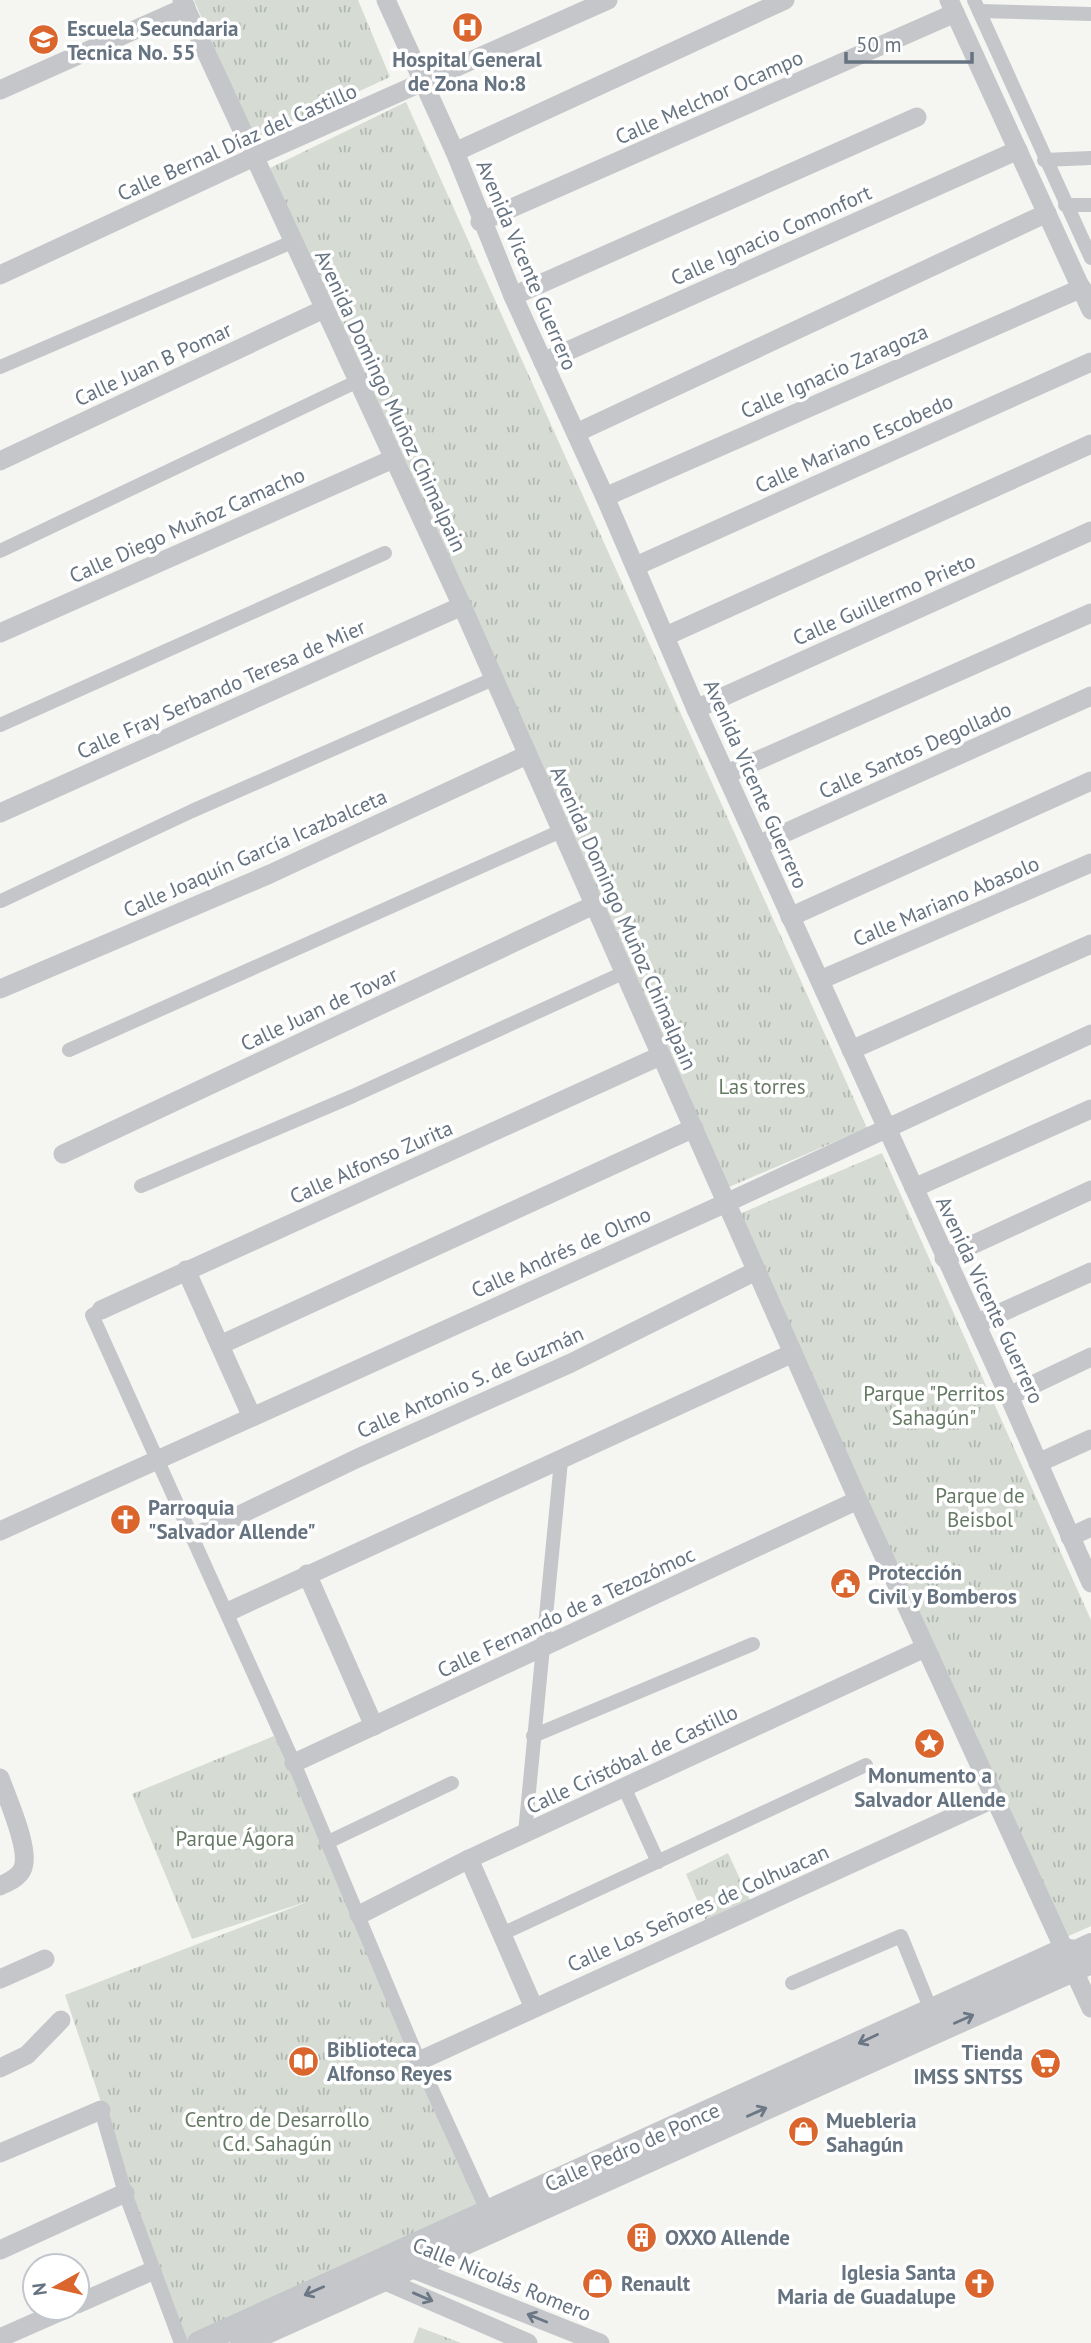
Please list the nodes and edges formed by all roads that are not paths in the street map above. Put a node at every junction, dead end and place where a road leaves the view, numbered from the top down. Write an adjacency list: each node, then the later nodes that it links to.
1 (386, 0): 8 (street, Avenida Vicente Guerrero)
2 (608, 0): 8 (street, Calle Bernal Díaz del Castillo)
3 (785, 0): 14 (street)
4 (184, 4): 9 (street); 15 (street, Avenida Domingo Muñoz Chimalpain)
5 (976, 6): 7 (street); 10 (street)
6 (952, 7): 12 (street); 21 (street, Calle Melchor Ocampo)
7 (1091, 14)
8 (424, 83): 14 (street, Avenida Vicente Guerrero); 15 (street, Calle Bernal Díaz del Castillo)
9 (0, 90)
10 (1027, 116): 12 (street); 17 (street)
11 (917, 117): 26 (street)
12 (1004, 122): 13 (street)
13 (1018, 150): 20 (street); 29 (street, Calle Ignacio Comonfort)
14 (455, 152): 21 (street, Avenida Vicente Guerrero)
15 (256, 156): 22 (street, Avenida Domingo Muñoz Chimalpain); 24 (street, Calle Bernal Díaz del Castillo)
16 (1091, 158): 17 (street)
17 (1044, 160): 18 (street)
18 (1066, 205): 19 (street); 23 (street)
19 (1091, 205)
20 (1047, 213): 25 (street); 33 (street)
21 (480, 222): 26 (street, Avenida Vicente Guerrero)
22 (292, 242): 27 (street, Avenida Domingo Muñoz Chimalpain); 31 (street)
23 (1091, 258)
24 (0, 275)
25 (1082, 288): 28 (street); 37 (street, Calle Ignacio Zaragoza)
26 (513, 296): 29 (street, Avenida Vicente Guerrero)
27 (324, 309): 32 (street, Avenida Domingo Muñoz Chimalpain); 36 (street, Calle Juan B Pomar)
28 (1091, 310)
29 (543, 362): 33 (street, Avenida Vicente Guerrero)
30 (1091, 362): 41 (street, Calle Mariano Escobedo)
31 (0, 366)
32 (358, 381): 35 (street, Avenida Domingo Muñoz Chimalpain); 39 (street)
33 (576, 433): 37 (street, Avenida Vicente Guerrero)
34 (1091, 444): 45 (street)
35 (393, 459): 42 (street, Avenida Domingo Muñoz Chimalpain); 44 (street, Calle Diego Muñoz Camacho)
36 (0, 461)
37 (605, 497): 41 (street, Avenida Vicente Guerrero)
38 (1091, 531): 48 (street, Calle Guillermo Prieto)
39 (0, 551)
40 (385, 553): 49 (street)
41 (636, 566): 45 (street, Avenida Vicente Guerrero)
42 (462, 606): 46 (street, Avenida Domingo Muñoz Chimalpain); 53 (street, Calle Fray Serbando Teresa de Mier)
43 (1091, 613): 51 (street)
44 (0, 633)
45 (666, 636): 48 (street, Avenida Vicente Guerrero)
46 (493, 679): 50 (street, Avenida Domingo Muñoz Chimalpain); 57 (street)
47 (1091, 696): 55 (street, Calle Santos Degollado)
48 (696, 709): 51 (street, Avenida Vicente Guerrero)
49 (0, 725)
50 (527, 755): 54 (street, Avenida Domingo Muñoz Chimalpain); 63 (street, Calle Joaquín García Icazbalceta)
51 (727, 774): 55 (street, Avenida Vicente Guerrero)
52 (1091, 781): 59 (street)
53 (0, 813)
54 (561, 831): 58 (street, Avenida Domingo Muñoz Chimalpain); 65 (street)
55 (758, 845): 59 (street, Avenida Vicente Guerrero)
56 (1091, 863): 62 (street, Calle Mariano Abasolo)
57 (1, 901)
58 (594, 905): 61 (street, Avenida Domingo Muñoz Chimalpain); 71 (street, Calle Juan de Tovar)
59 (790, 917): 62 (street, Avenida Vicente Guerrero)
60 (1091, 944): 66 (street)
61 (624, 973): 67 (street, Avenida Domingo Muñoz Chimalpain); 72 (street)
62 (820, 980): 66 (street, Avenida Vicente Guerrero)
63 (0, 989)
64 (1091, 1034): 70 (street, Calle Andrés de Olmo)
65 (69, 1050)
66 (851, 1050): 70 (street, Avenida Vicente Guerrero)
67 (660, 1056): 69 (street, Avenida Domingo Muñoz Chimalpain); 77 (street, Calle Alfonso Zurita)
68 (1091, 1109): 73 (street)
69 (694, 1128): 75 (street, Avenida Domingo Muñoz Chimalpain); 82 (street)
70 (888, 1129): 73 (street, Avenida Vicente Guerrero); 75 (street, Calle Andrés de Olmo)
71 (63, 1154)
72 (141, 1186)
73 (914, 1188): 76 (street, Avenida Vicente Guerrero)
74 (1091, 1189): 76 (street)
75 (726, 1203): 78 (street, Avenida Domingo Muñoz Chimalpain); 86 (street, Calle Andrés de Olmo)
76 (944, 1258): 81 (street, Avenida Vicente Guerrero)
77 (186, 1270): 80 (street, Calle Alfonso Zurita); 82 (street)
78 (756, 1271): 83 (street, Avenida Domingo Muñoz Chimalpain); 94 (street, Calle Antonio S. de Guzmán)
79 (1091, 1272): 81 (street)
80 (101, 1310): 89 (street)
81 (976, 1324): 85 (street, Avenida Vicente Guerrero)
82 (220, 1345): 86 (street)
83 (793, 1353): 88 (street); 91 (street, Avenida Domingo Muñoz Chimalpain)
84 (1091, 1357): 85 (street)
85 (1009, 1396): 90 (street, Avenida Vicente Guerrero)
86 (253, 1417): 89 (street, Calle Andrés de Olmo)
87 (1091, 1439): 90 (street)
88 (561, 1461): 96 (street); 100 (street)
89 (156, 1462): 93 (street, Calle Andrés de Olmo); 98 (street)
90 (1038, 1463): 95 (street, Avenida Vicente Guerrero)
91 (858, 1500): 100 (street, Calle Fernando de a Tezozómoc); 101 (street, Avenida Domingo Muñoz Chimalpain)
92 (1091, 1527): 95 (street)
93 (0, 1531)
94 (202, 1533)
95 (1070, 1536): 97 (street, Avenida Vicente Guerrero)
96 (307, 1574): 98 (street); 102 (street)
97 (1091, 1583)
98 (228, 1612): 104 (street)
99 (753, 1644): 103 (street)
100 (544, 1647): 102 (street, Calle Fernando de a Tezozómoc); 103 (street)
101 (925, 1648): 108 (street, Calle Cristóbal de Castillo); 109 (street, Avenida Domingo Muñoz Chimalpain)
102 (374, 1726): 104 (street, Calle Fernando de a Tezozómoc)
103 (533, 1736): 110 (street)
104 (294, 1763): 111 (street)
105 (866, 1765): 113 (street)
106 (0, 1778): 114 (street)
107 (452, 1783): 111 (street)
108 (624, 1787): 110 (street, Calle Cristóbal de Castillo); 113 (street)
109 (995, 1798): 120 (street, Avenida Domingo Muñoz Chimalpain); 123 (street, Calle Los Señores de Colhuacan)
110 (525, 1833): 112 (street, Calle Cristóbal de Castillo)
111 (326, 1843): 115 (street)
112 (469, 1859): 115 (street, Calle Cristóbal de Castillo); 117 (street)
113 (658, 1862): 117 (street)
114 (0, 1886)
115 (359, 1915): 127 (street)
116 (1091, 1930): 120 (street, Calle Pedro de Ponce)
117 (503, 1933): 123 (street)
118 (1091, 1945): 120 (street, Calle Pedro de Ponce)
119 (46, 1959): 121 (street)
120 (1076, 1961): 124 (street, Avenida Domingo Muñoz Chimalpain); 125 (street, Calle Pedro de Ponce); 135 (street, Calle Pedro de Ponce, one-way to 120)
121 (0, 1979)
122 (792, 1983): 125 (street)
123 (534, 2008): 127 (street, Calle Los Señores de Colhuacan)
124 (1091, 2008)
125 (932, 2010): 132 (street, Calle Pedro de Ponce, one-way to 132)
126 (61, 2020): 128 (street)
127 (419, 2061): 132 (street)
128 (0, 2068)
129 (101, 2110): 130 (street); 131 (street)
130 (0, 2153)
131 (125, 2193): 133 (street); 136 (street)
132 (488, 2212): 134 (street, Calle Pedro de Ponce)
133 (0, 2250)
134 (386, 2269): 135 (street, Calle Pedro de Ponce); 141 (street, Calle Pedro de Ponce, one-way to 141); 142 (street, Calle Pedro de Ponce); 143 (street, one-way to 143)
135 (412, 2269): 144 (street, Calle Nicolás Romero, one-way to 135)
136 (152, 2271): 137 (street); 140 (street)
137 (91, 2298)
138 (36, 2322): 139 (street)
139 (0, 2338)
140 (181, 2343)
141 (199, 2343)
142 (243, 2343)
143 (528, 2343)
144 (600, 2343)

